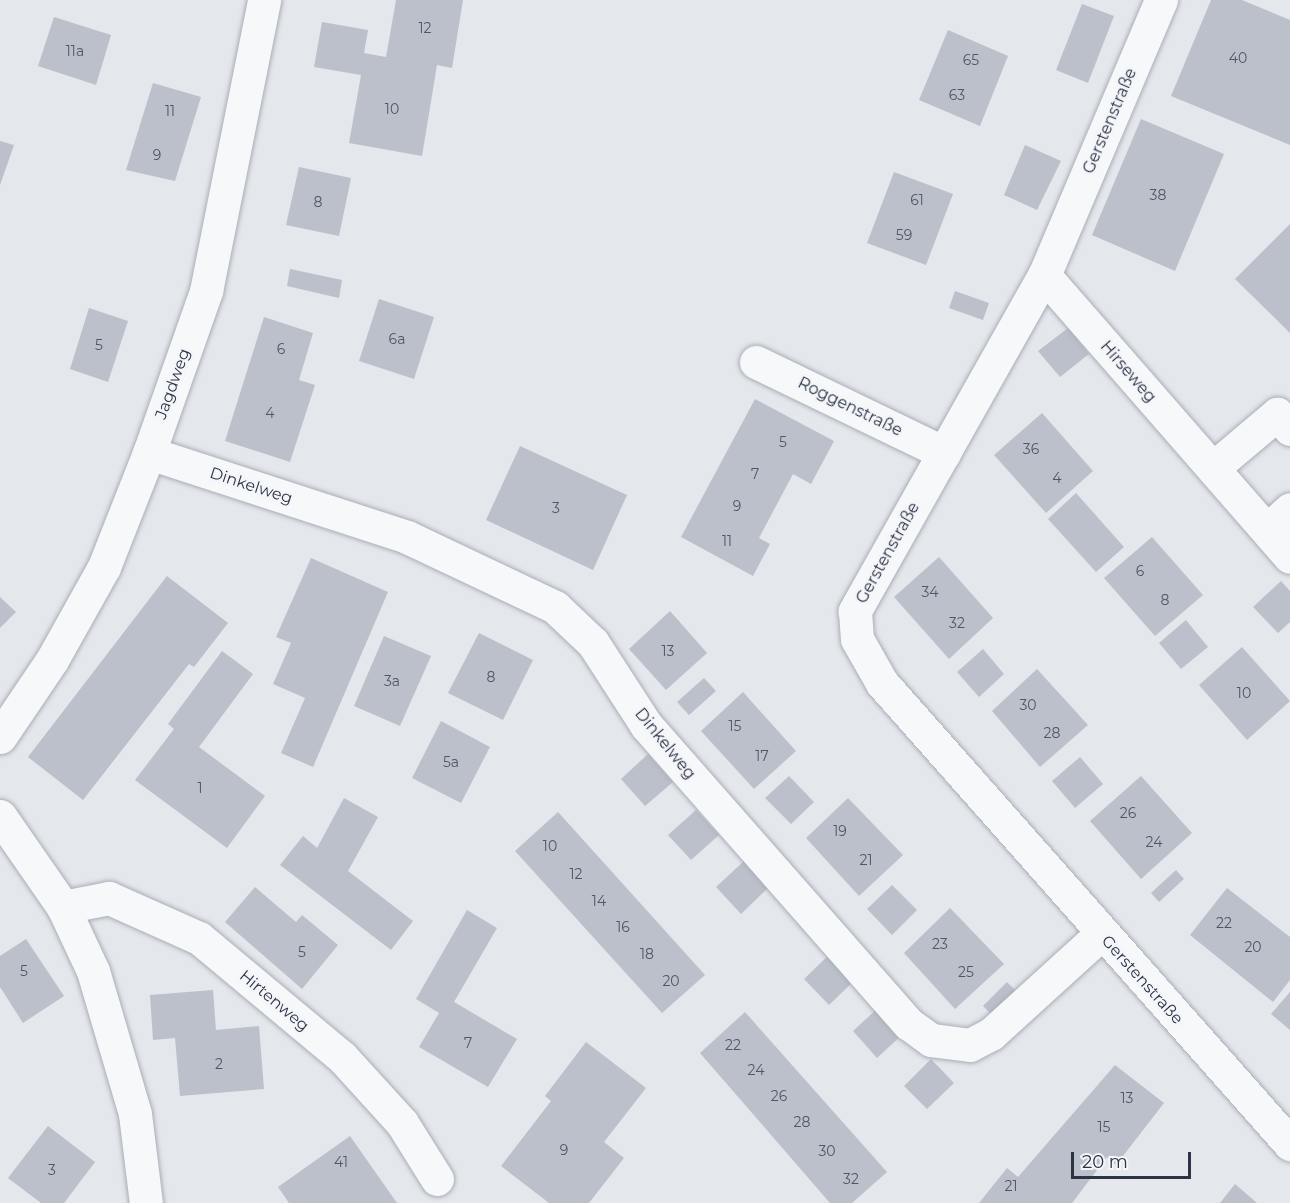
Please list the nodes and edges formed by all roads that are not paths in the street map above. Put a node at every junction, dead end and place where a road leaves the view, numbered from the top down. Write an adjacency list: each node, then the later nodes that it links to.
1 (264, 0): 6 (street, Jagdweg)
2 (1161, 0): 3 (street, Gerstenstraße)
3 (1044, 274): 7 (street, Gerstenstraße); 8 (street, Hirseweg)
4 (756, 362): 7 (street, Roggenstraße)
5 (1290, 429): 8 (street)
6 (149, 453): 11 (street, Jagdweg); 14 (street, Dinkelweg)
7 (944, 453): 14 (street, Gerstenstraße)
8 (1213, 468): 9 (street, Hirseweg)
9 (1278, 520): 10 (street, Hirseweg)
10 (1290, 557)
11 (0, 736)
12 (0, 816): 13 (street)
13 (63, 907): 16 (street, Hirtenweg); 17 (street)
14 (1101, 934): 15 (street, Gerstenstraße)
15 (1290, 1144)
16 (437, 1179)
17 (146, 1203)

